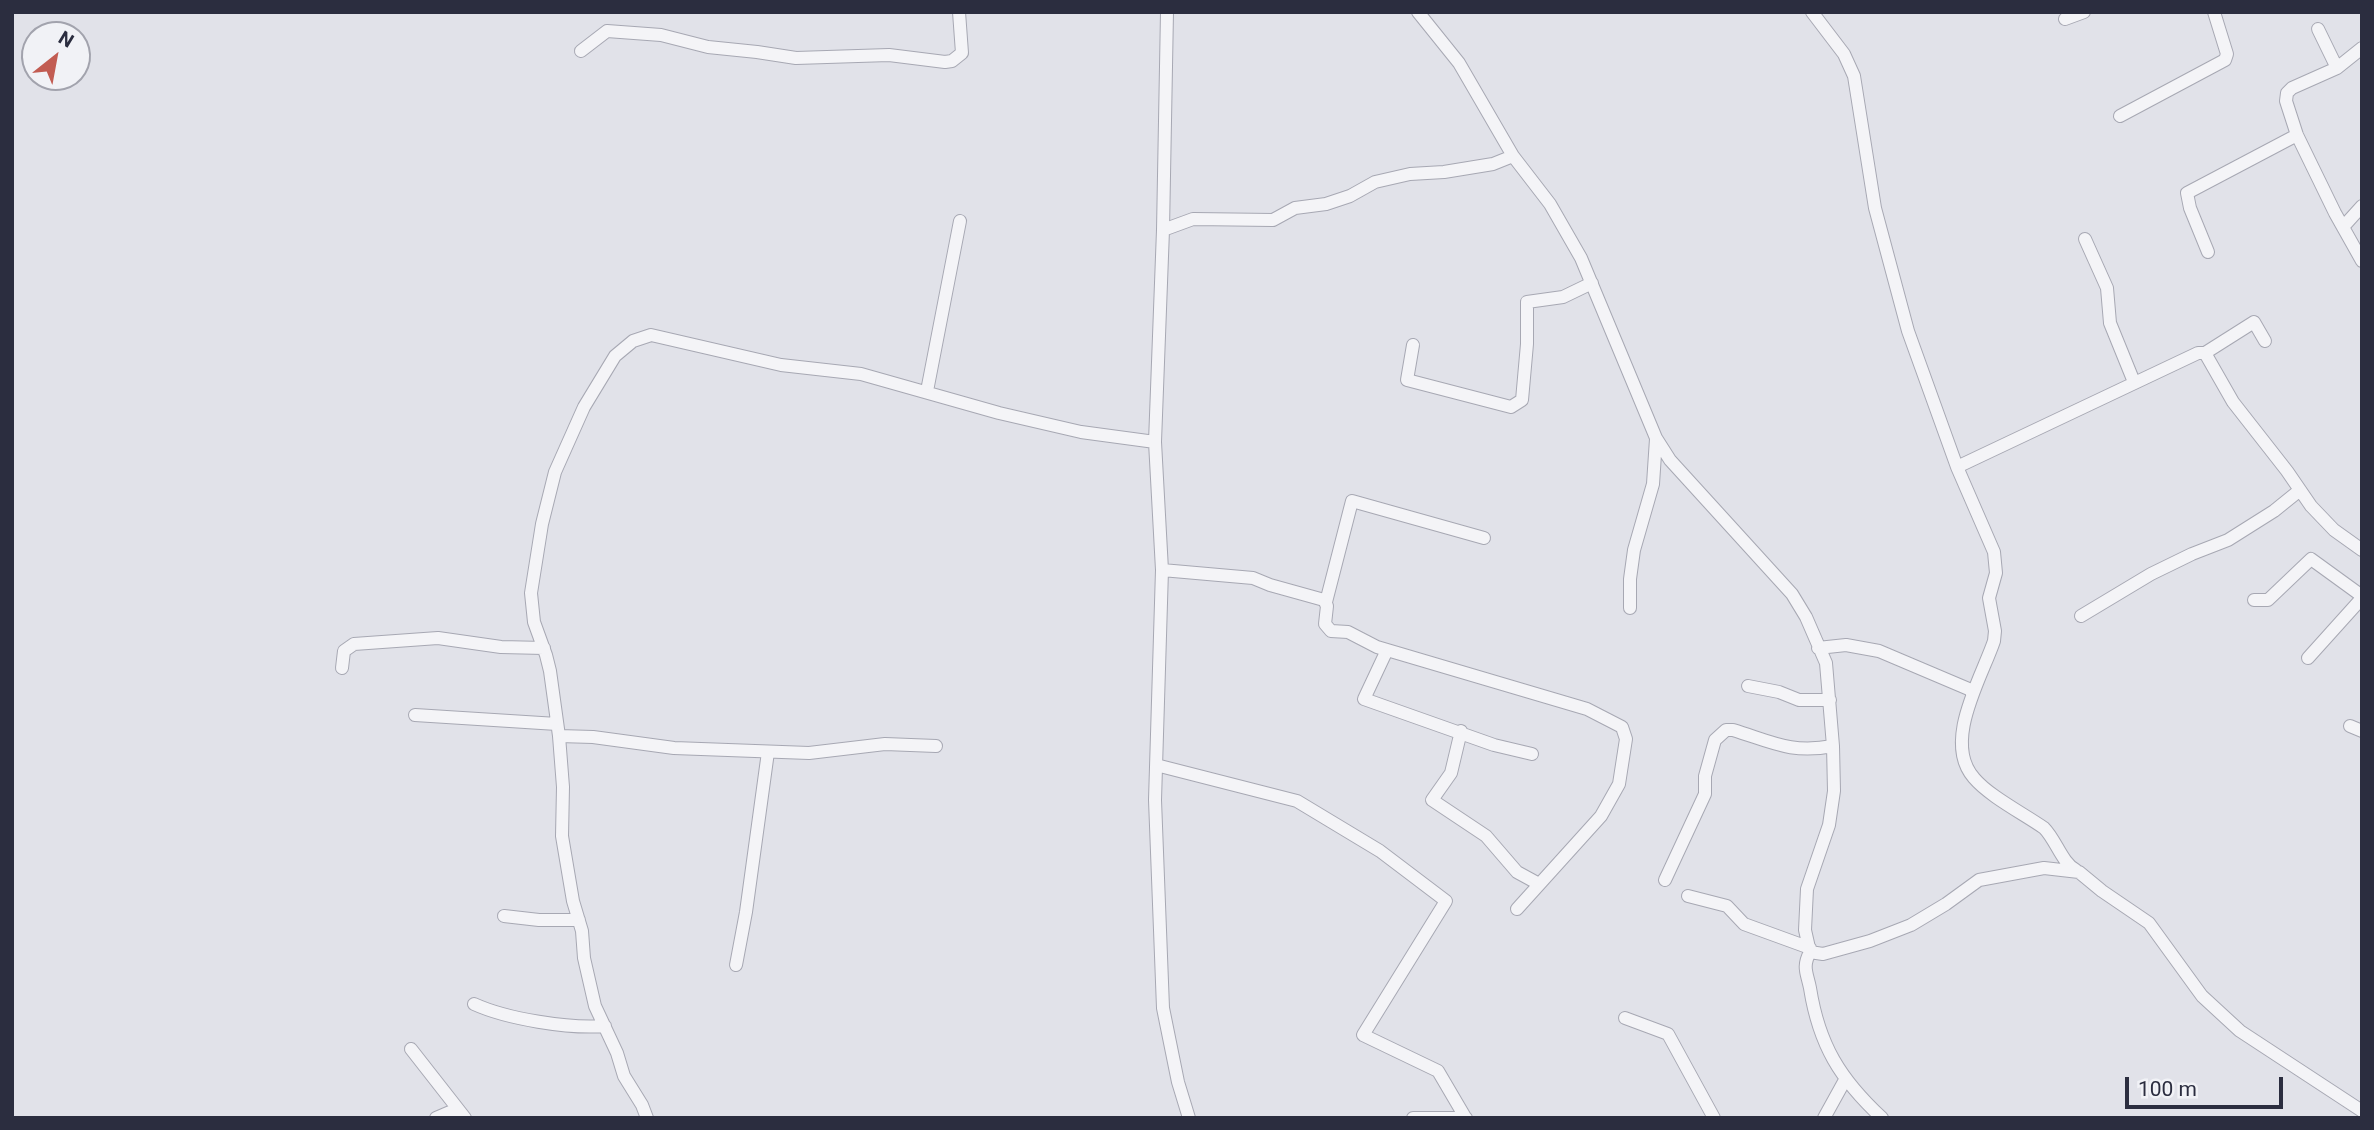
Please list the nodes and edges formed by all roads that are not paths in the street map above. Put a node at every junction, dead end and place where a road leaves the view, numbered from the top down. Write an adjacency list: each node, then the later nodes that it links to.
1 (959, 12): 10 (street)
2 (1167, 12): 18 (street)
3 (1418, 12): 14 (street)
4 (1812, 12): 30 (street)
5 (2084, 12): 7 (street)
6 (2214, 12): 12 (street)
7 (2065, 19)
8 (2318, 29): 11 (street)
9 (2362, 48): 11 (street)
10 (581, 51)
11 (2337, 68): 13 (street)
12 (2120, 117)
13 (2297, 135): 17 (street); 20 (street)
14 (1513, 156): 18 (street); 22 (street)
15 (2362, 206): 17 (street)
16 (960, 220): 27 (street)
17 (2343, 227): 21 (street)
18 (1163, 230): 29 (street)
19 (2085, 239): 26 (street)
20 (2208, 252)
21 (2362, 261)
22 (1592, 283): 24 (street); 28 (street)
23 (2265, 341): 25 (street)
24 (1413, 345)
25 (2205, 353): 26 (street); 31 (street)
26 (2134, 383): 30 (street)
27 (927, 391): 29 (street); 40 (street)
28 (1656, 438): 38 (street); 41 (street)
29 (1155, 442): 34 (street)
30 (1957, 467): 46 (street)
31 (2300, 489): 33 (street); 39 (street)
32 (1484, 537): 37 (street)
33 (2362, 550)
34 (1162, 569): 37 (street); 55 (street)
35 (2362, 597): 36 (street); 43 (street)
36 (2255, 600)
37 (1326, 602): 42 (street)
38 (1630, 608)
39 (2081, 616)
40 (544, 648): 44 (street); 49 (street)
41 (1818, 648): 46 (street); 47 (street)
42 (1387, 650): 50 (street); 58 (street)
43 (2308, 658)
44 (342, 668)
45 (1748, 686): 47 (street)
46 (1972, 694): 56 (street)
47 (1830, 700): 52 (street)
48 (415, 715): 49 (street)
49 (558, 730): 53 (street); 62 (street)
50 (1461, 732): 54 (street); 58 (street)
51 (936, 746): 53 (street)
52 (1833, 746): 57 (street); 63 (street)
53 (768, 752): 64 (street)
54 (1532, 754)
55 (1156, 765): 72 (street); 75 (street)
56 (2079, 872): 63 (street); 70 (street)
57 (1665, 880)
58 (1539, 884): 60 (street)
59 (1688, 896): 63 (street)
60 (1517, 909)
61 (504, 916): 62 (street)
62 (579, 920): 67 (street)
63 (1810, 950): 69 (street)
64 (736, 965)
65 (474, 1004): 67 (street)
66 (1625, 1017): 77 (street)
67 (605, 1026): 74 (street)
68 (411, 1049): 71 (street)
69 (1845, 1080): 78 (street); 79 (street)
70 (2362, 1111)
71 (461, 1113): 73 (street)
72 (1465, 1117): 76 (street)
73 (436, 1118)
74 (648, 1118)
75 (1189, 1118)
76 (1413, 1118)
77 (1714, 1118)
78 (1824, 1118)
79 (1882, 1118)

